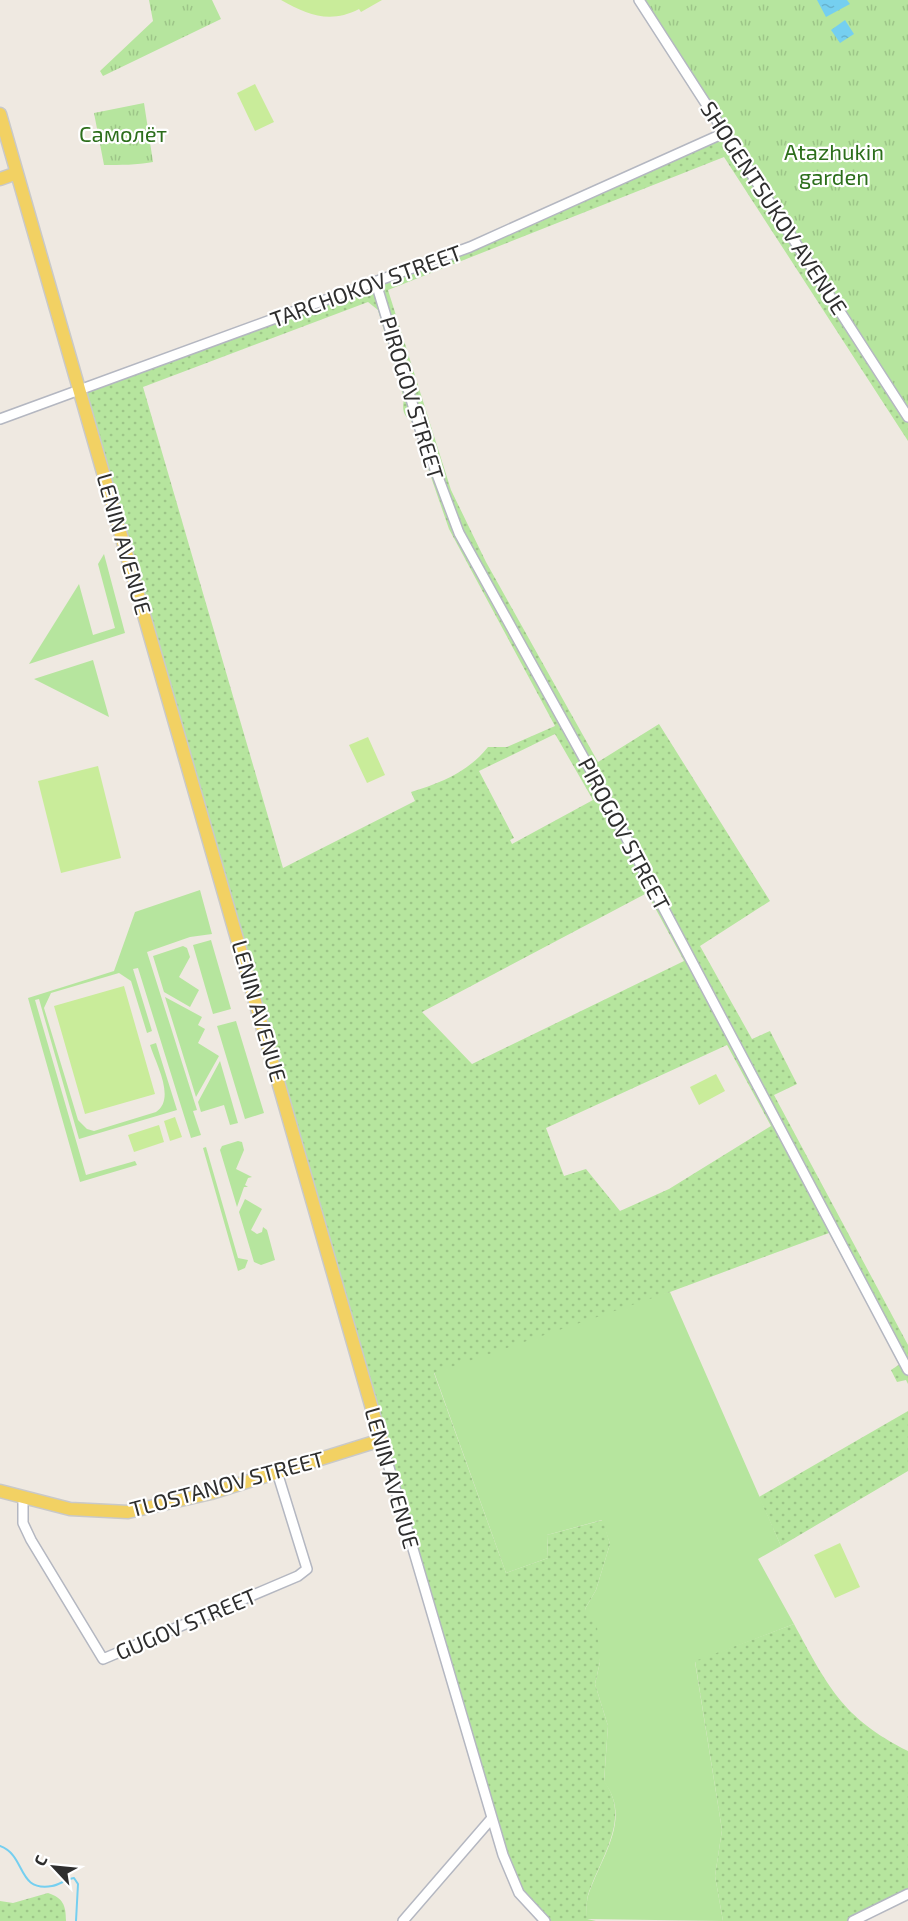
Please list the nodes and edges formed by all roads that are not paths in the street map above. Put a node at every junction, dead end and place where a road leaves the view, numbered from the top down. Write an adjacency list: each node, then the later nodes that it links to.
1 (639, 0): 3 (street, SHOGENTSUKOV AVENUE)
2 (0, 114): 4 (main road, LENIN AVENUE)
3 (724, 133): 6 (street, TARCHOKOV STREET); 8 (street, SHOGENTSUKOV AVENUE)
4 (17, 173): 5 (main road); 7 (main road, LENIN AVENUE)
5 (0, 179)
6 (376, 283): 7 (street, TARCHOKOV STREET); 10 (street, PIROGOV STREET)
7 (80, 391): 9 (street, TARCHOKOV STREET); 11 (main road, LENIN AVENUE)
8 (908, 417)
9 (0, 419)
10 (908, 1370)
11 (381, 1440): 12 (main road, TLOSTANOV STREET); 15 (street, LENIN AVENUE)
12 (278, 1472): 14 (main road, TLOSTANOV STREET); 14 (street, GUGOV STREET)
13 (0, 1491): 14 (main road, TLOSTANOV STREET)
14 (22, 1499)
15 (492, 1818): 17 (street); 18 (street, LENIN AVENUE)
16 (908, 1894): 19 (street)
17 (403, 1921)
18 (545, 1921)
19 (853, 1921)

